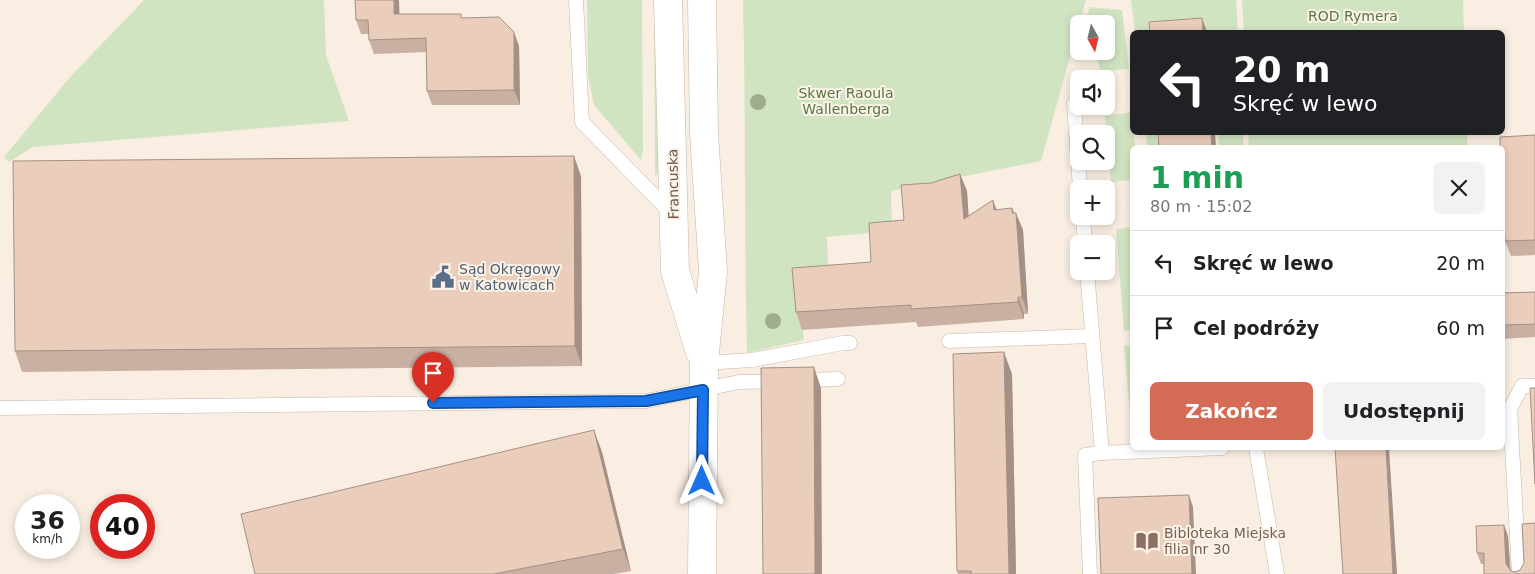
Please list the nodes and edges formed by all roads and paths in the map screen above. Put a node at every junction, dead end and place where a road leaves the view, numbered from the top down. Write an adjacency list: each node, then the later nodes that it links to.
1 (576, 0): 6 (lane)
2 (668, 0): 6 (street, Francuska)
3 (702, 0): 11 (street, Francuska)
4 (1075, 115): 5 (lane)
5 (1079, 180)
6 (673, 214): 11 (street, Francuska)
7 (1088, 280): 8 (lane)
8 (1092, 336): 9 (lane); 18 (lane)
9 (949, 341)
10 (850, 343): 11 (lane)
11 (704, 363): 14 (street, Francuska)
12 (838, 379): 14 (lane)
13 (1535, 386): 22 (lane)
14 (703, 390): 15 (lane); 19 (street, Francuska)
15 (0, 408)
16 (1174, 450): 18 (lane)
17 (1256, 450): 21 (lane)
18 (1102, 453): 20 (lane)
19 (702, 574)
20 (1090, 574)
21 (1277, 574)
22 (1519, 574)

